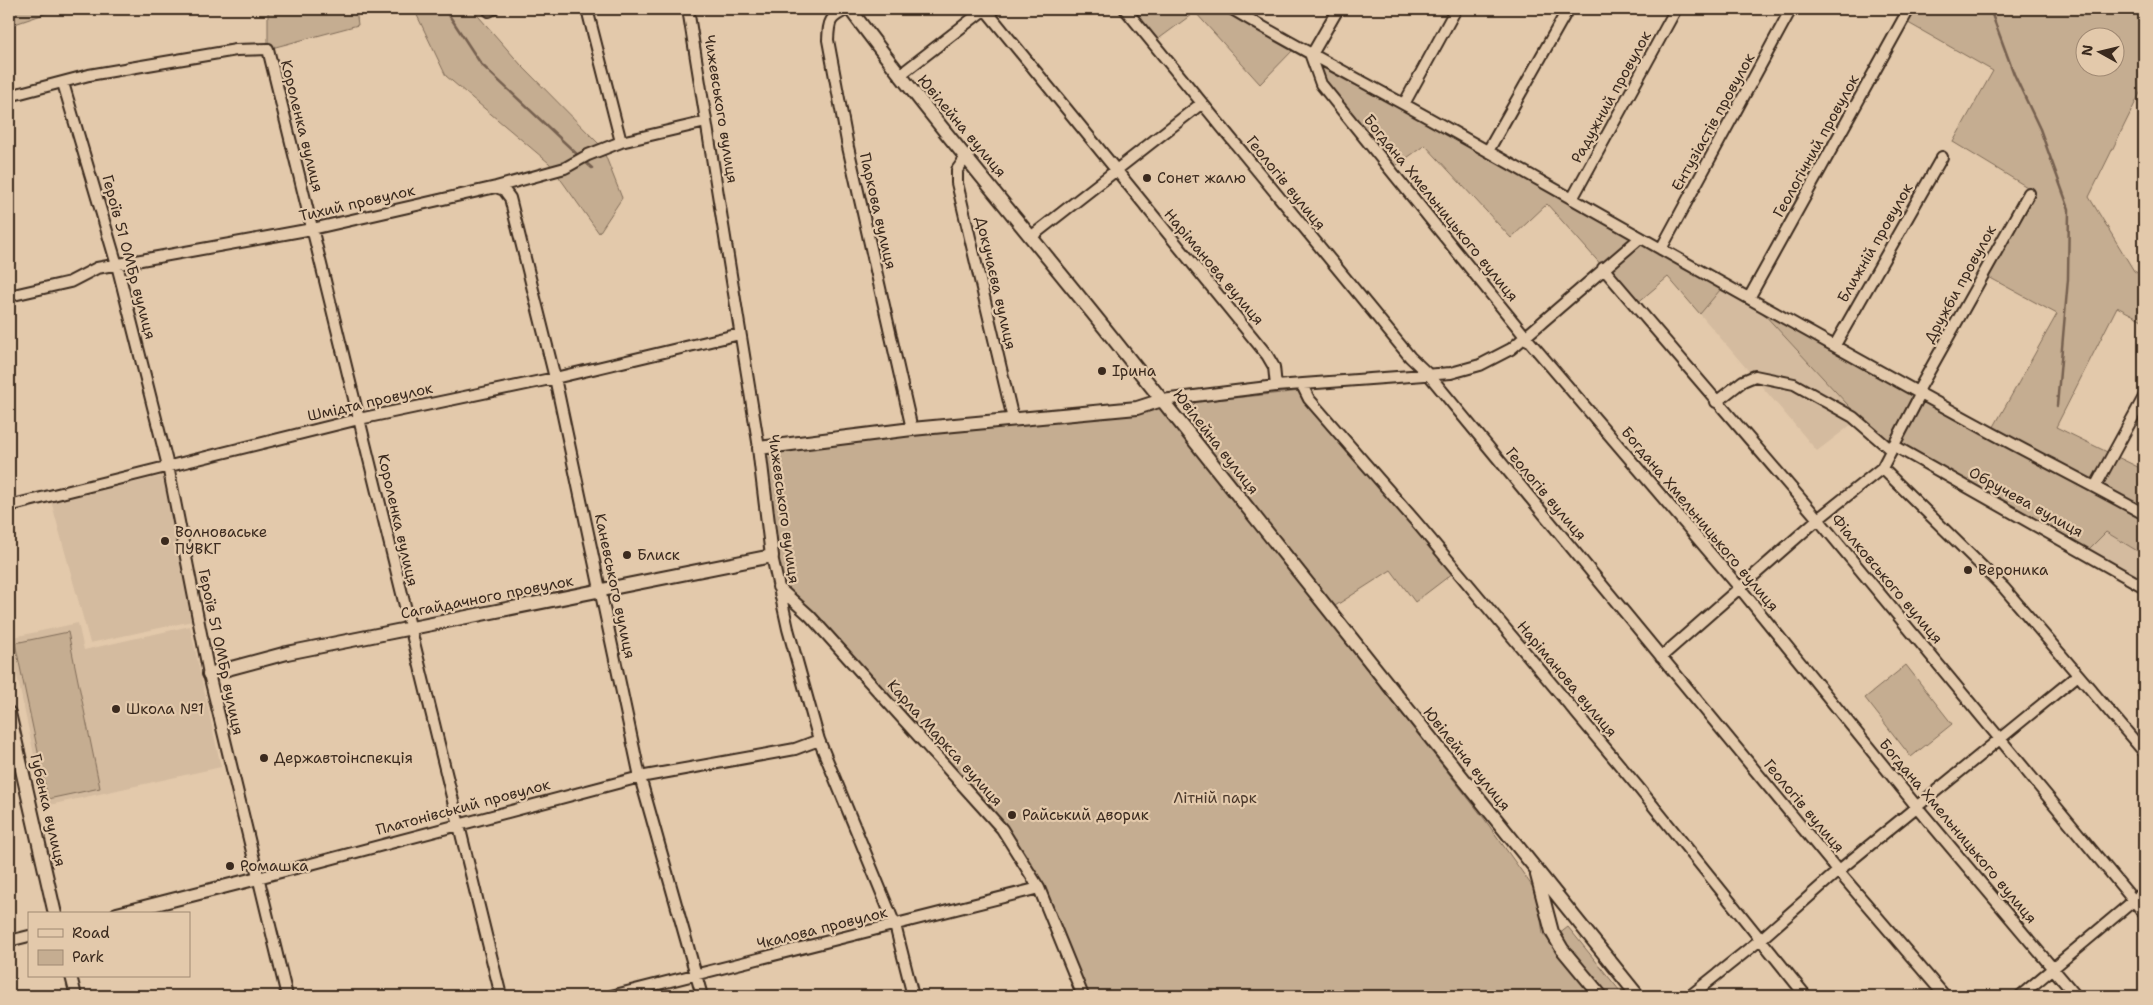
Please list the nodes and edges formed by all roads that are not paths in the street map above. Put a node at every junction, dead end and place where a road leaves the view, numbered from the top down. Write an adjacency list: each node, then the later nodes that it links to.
1 (587, 9): 20 (street)
2 (688, 9): 19 (street, Чижевського вулиця)
3 (849, 9): 14 (street, Ювілейна вулиця); 49 (street, Паркова вулиця)
4 (985, 9): 14 (street); 24 (street, Наріманова вулиця)
5 (1125, 9): 17 (street, Геологів вулиця)
6 (1232, 9): 13 (street)
7 (1338, 9): 13 (street)
8 (1456, 9): 18 (street)
9 (1568, 9): 21 (street)
10 (1676, 9): 27 (street, Радужний провулок)
11 (1791, 9): 31 (street, Ентузіастів провулок)
12 (1909, 9): 35 (street, Геологічний провулок)
13 (1311, 56): 18 (street); 37 (street, Богдана Хмельницького вулиця)
14 (900, 75): 22 (street, Ювілейна вулиця)
15 (64, 83): 16 (street); 28 (street, Короленка вулиця); 32 (street, Героїв 51 ОМБр вулиця)
16 (9, 96)
17 (1202, 103): 24 (street); 39 (street, Геологів вулиця)
18 (1404, 104): 21 (street)
19 (706, 122): 20 (street, Тихий провулок); 36 (street, Чижевського вулиця)
20 (622, 142): 25 (street, Тихий провулок)
21 (1488, 151): 27 (street)
22 (967, 156): 29 (street, Ювілейна вулиця); 48 (street, Докучаєва вулиця)
23 (1942, 157): 38 (street, Ближній провулок)
24 (1116, 172): 29 (street); 42 (street, Наріманова вулиця)
25 (496, 187): 28 (street, Тихий провулок); 40 (street, Каневського вулиця)
26 (2029, 192): 43 (street, Дружби провулок)
27 (1572, 199): 30 (street)
28 (312, 229): 32 (street, Тихий провулок); 47 (street, Короленка вулиця)
29 (1032, 236): 45 (street, Ювілейна вулиця)
30 (1640, 238): 31 (street); 33 (street)
31 (1660, 249): 35 (street)
32 (117, 265): 34 (street, Тихий провулок); 52 (street, Героїв 51 ОМБр вулиця)
33 (1604, 268): 37 (street); 46 (street, Фіалковського вулиця)
34 (9, 296)
35 (1749, 298): 38 (street)
36 (740, 334): 40 (street, Шмідта провулок); 50 (street, Чижевського вулиця)
37 (1524, 335): 39 (street); 60 (street, Богдана Хмельницького вулиця)
38 (1834, 345): 43 (street)
39 (1428, 376): 41 (street); 64 (street, Геологів вулиця)
40 (555, 378): 47 (street, Шмідта провулок); 62 (street, Каневського вулиця)
41 (1302, 385): 42 (street); 87 (street, Наріманова вулиця)
42 (1276, 386): 45 (street)
43 (1920, 392): 51 (street, Дружби провулок); 54 (street)
44 (2144, 397): 54 (street)
45 (1162, 400): 48 (street); 75 (street, Ювілейна вулиця)
46 (1716, 402): 51 (street, Обручева вулиця); 57 (street, Фіалковського вулиця)
47 (359, 419): 52 (street, Шмідта провулок); 63 (street, Короленка вулиця)
48 (1013, 419): 49 (street)
49 (912, 429): 50 (street)
50 (759, 448): 58 (street, Чижевського вулиця)
51 (1892, 448): 53 (street, Дружби провулок); 61 (street, Обручева вулиця)
52 (168, 466): 55 (street, Шмідта провулок); 65 (street, Героїв 51 ОМБр вулиця)
53 (1882, 468): 57 (street); 66 (street)
54 (2095, 487): 56 (street)
55 (9, 506)
56 (2144, 514)
57 (1818, 519): 60 (street); 68 (street, Фіалковського вулиця)
58 (772, 556): 59 (street, Чижевського вулиця); 62 (street, Сагайдачного провулок)
59 (778, 587): 69 (street, Чижевського вулиця); 77 (street, Карла Маркса вулиця)
60 (1739, 587): 64 (street); 72 (street, Богдана Хмельницького вулиця)
61 (2144, 587)
62 (601, 591): 63 (street, Сагайдачного провулок); 71 (street, Каневського вулиця)
63 (409, 629): 65 (street, Сагайдачного провулок); 73 (street, Короленка вулиця)
64 (1661, 657): 74 (street, Геологів вулиця)
65 (209, 674): 76 (street, Героїв 51 ОМБр вулиця)
66 (2078, 676): 68 (street); 70 (street)
67 (9, 713): 80 (street, Губенка вулиця)
68 (2000, 738): 72 (street); 79 (street, Фіалковського вулиця)
69 (819, 740): 71 (street, Платонівський провулок); 84 (street, Чижевського вулиця)
70 (2144, 752)
71 (640, 777): 73 (street, Платонівський провулок); 90 (street, Каневського вулиця)
72 (1918, 807): 74 (street); 89 (street, Богдана Хмельницького вулиця)
73 (459, 824): 76 (street, Платонівський провулок); 94 (street, Короленка вулиця)
74 (1838, 871): 87 (street); 103 (street, Геологів вулиця)
75 (1536, 873): 83 (street, Ювілейна вулиця); 85 (street, Ювілейна вулиця)
76 (258, 878): 81 (street, Платонівський провулок); 93 (street, Героїв 51 ОМБр вулиця)
77 (1039, 888): 84 (street, Чкалова провулок); 98 (street, Карла Маркса вулиця)
78 (2144, 892): 79 (street)
79 (2134, 901): 82 (street, Фіалковського вулиця); 89 (street)
80 (55, 912)
81 (125, 912)
82 (2144, 913)
83 (1576, 921): 85 (street); 100 (street, Ювілейна вулиця)
84 (895, 925): 90 (street, Чкалова провулок); 97 (street, Чижевського вулиця)
85 (1552, 932): 99 (street, Ювілейна вулиця)
86 (28, 936): 88 (street)
87 (1760, 940): 101 (street); 102 (street, Наріманова вулиця)
88 (9, 941)
89 (2053, 969): 104 (street); 105 (street, Богдана Хмельницького вулиця)
90 (695, 975): 95 (street, Чкалова провулок); 96 (street, Каневського вулиця)
91 (71, 978): 92 (street)
92 (76, 996)
93 (287, 996)
94 (501, 996)
95 (611, 996)
96 (702, 996)
97 (913, 996)
98 (1083, 996)
99 (1601, 996)
100 (1638, 996)
101 (1690, 996)
102 (1806, 996)
103 (1945, 996)
104 (2020, 996)
105 (2076, 996)

